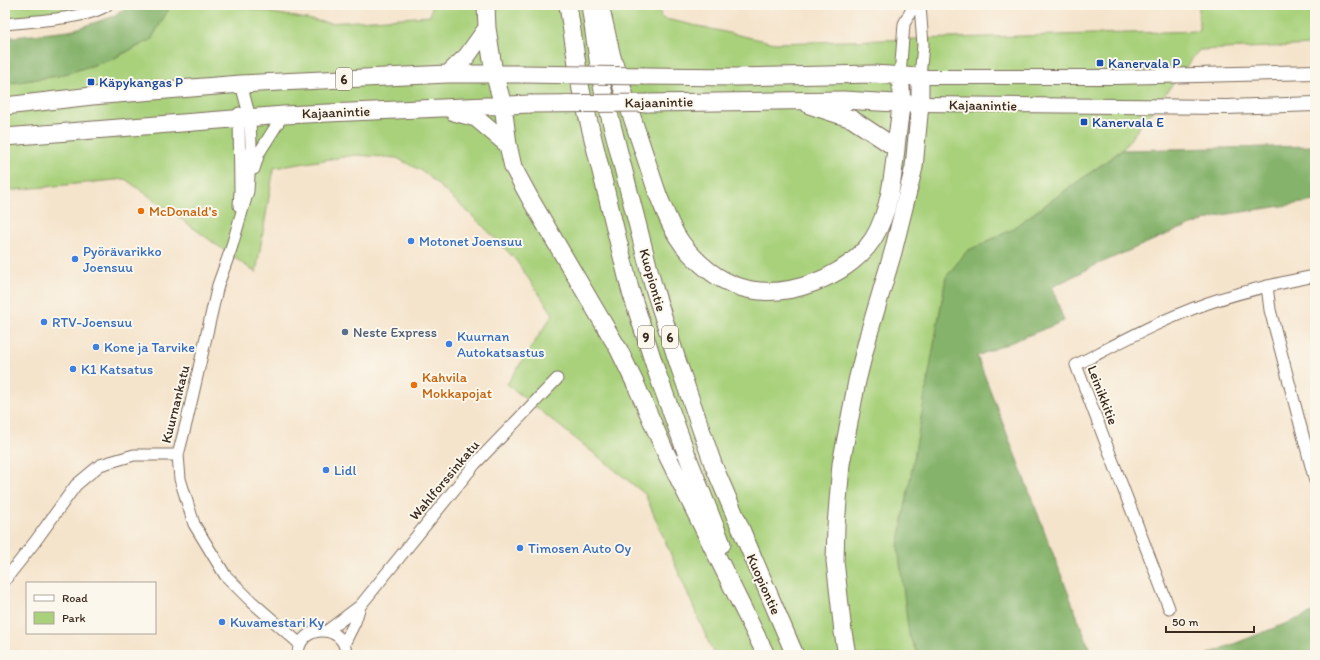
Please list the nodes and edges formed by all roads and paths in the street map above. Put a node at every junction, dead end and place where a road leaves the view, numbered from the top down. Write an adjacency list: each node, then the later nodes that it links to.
1 (107, 5): 8 (street)
2 (486, 5): 9 (highway)
3 (568, 5): 42 (highway, Kuopiontie / 9)
4 (590, 5): 43 (highway, Kuopiontie / 6)
5 (600, 5): 27 (highway)
6 (914, 5): 13 (street)
7 (920, 5): 14 (street)
8 (5, 24)
9 (487, 28): 11 (highway); 12 (highway)
10 (1315, 72): 14 (main road, Kajaanintie)
11 (494, 73): 12 (highway, Kajaanintie / 6); 13 (highway, Kajaanintie / 6, bridge); 20 (highway)
12 (448, 74): 15 (highway, Kajaanintie / 6)
13 (900, 76): 14 (highway, 6); 17 (highway)
14 (920, 77): 18 (highway)
15 (241, 84): 21 (highway, Kajaanintie / 6); 24 (street, Kuurnankatu)
16 (793, 100): 17 (highway, Kajaanintie); 20 (highway, Kajaanintie, bridge); 27 (highway)
17 (901, 104): 18 (highway, Kajaanintie); 27 (highway)
18 (920, 104): 19 (main road, Kajaanintie); 44 (highway)
19 (1315, 104)
20 (503, 105): 22 (highway, Kajaanintie); 26 (highway)
21 (5, 106)
22 (440, 108): 23 (highway, Kajaanintie); 26 (highway)
23 (283, 115): 24 (highway, Kajaanintie); 28 (street)
24 (245, 117): 25 (highway, Kajaanintie); 28 (street, Kuurnankatu); 29 (street, Kuurnankatu)
25 (5, 137)
26 (508, 145): 41 (highway)
27 (896, 148)
28 (248, 191): 29 (street, Kuurnankatu)
29 (237, 228): 33 (street, Kuurnankatu)
30 (1315, 276): 31 (street, Leinikkitie)
31 (1267, 286): 34 (street); 37 (street, Leinikkitie)
32 (557, 379): 36 (street, Wahlforssinkatu)
33 (178, 455): 35 (street); 40 (street, Kuurnankatu)
34 (1315, 481)
35 (5, 580)
36 (360, 606): 38 (street, Wahlforssinkatu); 39 (street, Wahlforssinkatu)
37 (1169, 608)
38 (327, 631): 39 (street); 40 (street)
39 (345, 649)
40 (299, 650)
41 (766, 655)
42 (770, 655)
43 (795, 655)
44 (847, 655)

